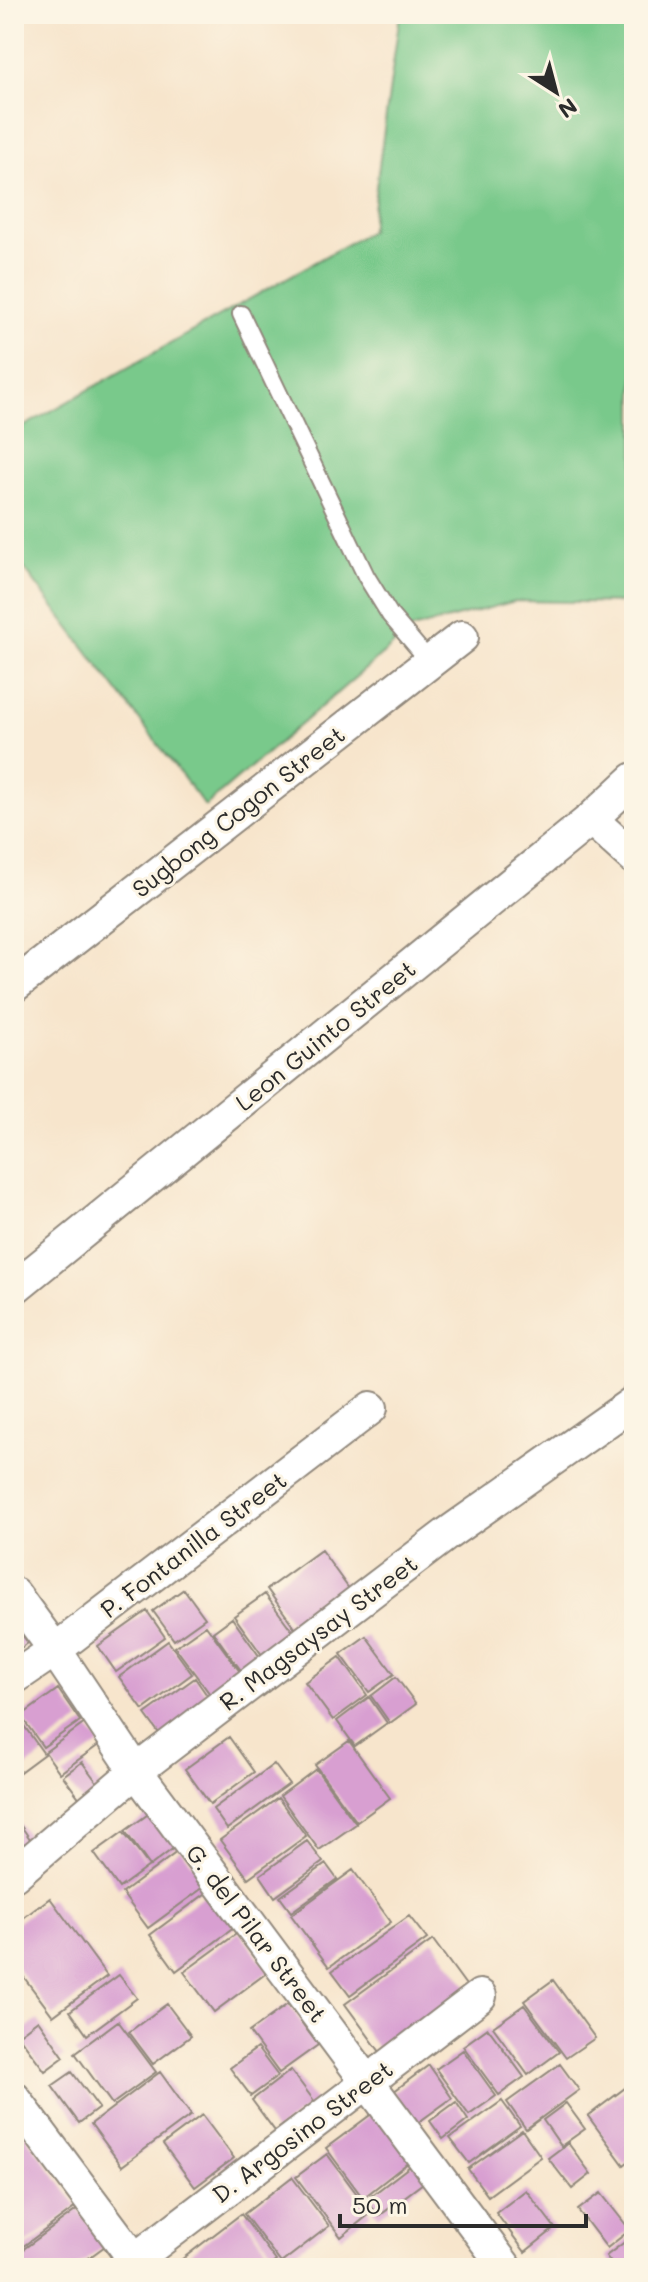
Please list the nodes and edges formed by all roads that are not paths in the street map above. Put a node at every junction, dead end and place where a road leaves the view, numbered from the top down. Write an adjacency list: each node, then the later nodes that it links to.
1 (241, 314): 3 (lane)
2 (462, 637): 3 (street, Sugbong Cogon Street)
3 (430, 662): 7 (street, Sugbong Cogon Street)
4 (634, 779): 5 (street, Leon Guinto Street)
5 (591, 819): 6 (street); 8 (street, Leon Guinto Street)
6 (634, 858)
7 (14, 986)
8 (14, 1288)
9 (634, 1402): 14 (street, R. Magsaysay Street)
10 (371, 1408): 12 (street, P. Fontanilla Street)
11 (14, 1594): 12 (street, G. del Pilar Street)
12 (55, 1650): 13 (street, P. Fontanilla Street); 14 (street, G. del Pilar Street)
13 (14, 1678)
14 (136, 1771): 15 (street, R. Magsaysay Street); 17 (street, G. del Pilar Street)
15 (14, 1875)
16 (480, 1996): 17 (street, D. Argosino Street)
17 (367, 2081): 19 (street, D. Argosino Street); 20 (street, G. del Pilar Street)
18 (14, 2098): 19 (street)
19 (133, 2265)
20 (506, 2268)

